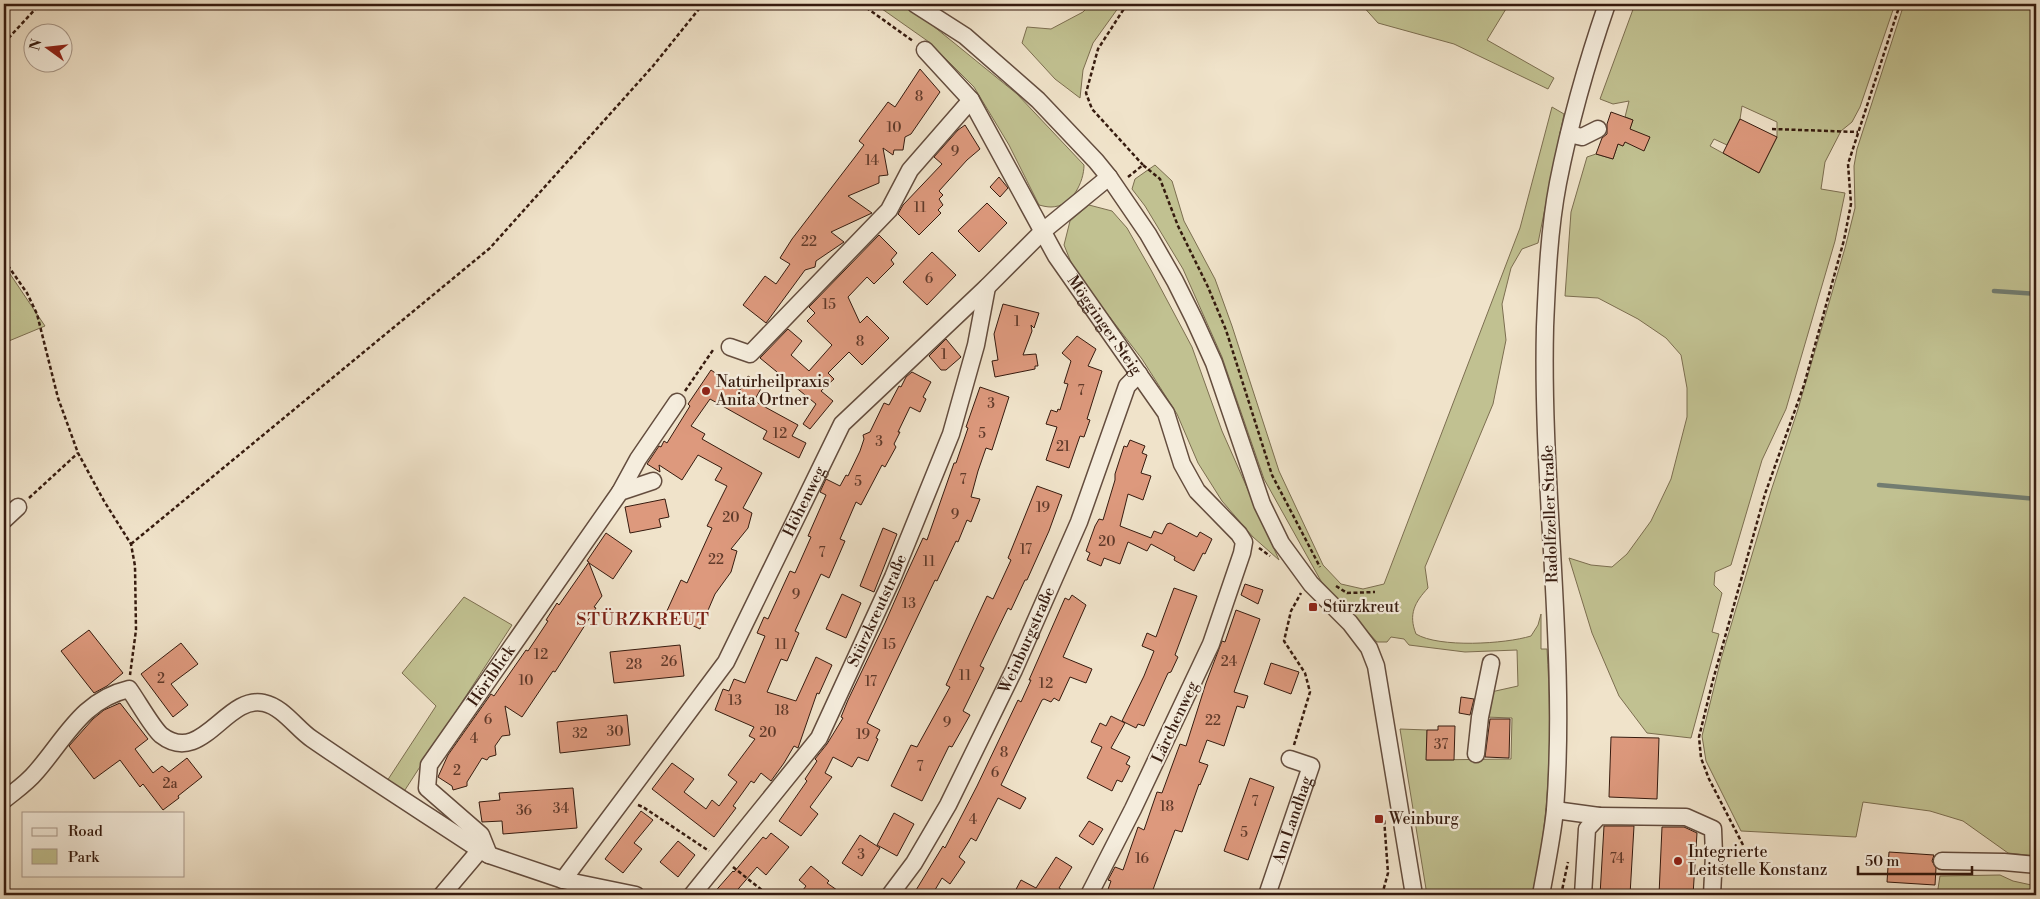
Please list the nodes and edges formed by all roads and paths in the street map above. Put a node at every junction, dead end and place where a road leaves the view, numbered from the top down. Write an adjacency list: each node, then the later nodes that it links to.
1 (40, 4): 8 (path)
2 (703, 4): 29 (path)
3 (861, 4): 9 (path)
4 (915, 4): 16 (street)
5 (1127, 4): 15 (path)
6 (1607, 4): 14 (street, Radolfzeller Straße)
7 (1900, 4): 13 (path)
8 (4, 43)
9 (925, 50): 10 (street, Mögginger Steig)
10 (971, 100): 17 (street, Mögginger Steig); 20 (street)
11 (1598, 129): 14 (street)
12 (1772, 129): 13 (path)
13 (1858, 132): 47 (path)
14 (1569, 134): 44 (street, Radolfzeller Straße)
15 (1143, 165): 16 (path); 31 (path)
16 (1112, 182): 17 (street, Höhenweg); 32 (street)
17 (1042, 231): 19 (street, Höhenweg); 21 (street, Mögginger Steig)
18 (4, 260): 23 (path)
19 (987, 286): 43 (street, Höhenweg); 49 (street, Stürzkreutstraße)
20 (730, 347): 22 (path)
21 (1139, 374): 28 (street, Mögginger Steig); 58 (street, Weinburgstraße)
22 (677, 402): 25 (street, Höriblick)
23 (78, 453): 26 (path); 29 (path)
24 (653, 481): 25 (street)
25 (620, 492): 48 (street, Höriblick)
26 (18, 507): 27 (street)
27 (4, 520)
28 (1244, 542): 30 (path); 59 (street, Lärchenweg)
29 (131, 544): 39 (path)
30 (1276, 562)
31 (1321, 570)
32 (1311, 584): 36 (path); 62 (street)
33 (1334, 584): 35 (path)
34 (1294, 589): 36 (path)
35 (1375, 592)
36 (1298, 596): 37 (path); 41 (path)
37 (1306, 601)
38 (1491, 663): 40 (street)
39 (129, 689): 42 (street); 48 (street)
40 (1476, 754)
41 (1290, 759): 60 (street, Am Landhag)
42 (4, 800)
43 (622, 802): 49 (path); 53 (street, Höhenweg)
44 (1554, 810): 46 (street); 63 (street, Radolfzeller Straße)
45 (1384, 816): 61 (path)
46 (1599, 816): 65 (street); 66 (street)
47 (1743, 844)
48 (484, 852): 53 (street); 54 (street)
49 (722, 858): 56 (street, Stürzkreutstraße); 57 (path)
50 (1568, 861): 64 (path)
51 (1942, 861): 52 (street)
52 (2036, 865)
53 (563, 880): 55 (street)
54 (442, 895)
55 (636, 895)
56 (692, 895)
57 (768, 895)
58 (890, 895)
59 (1089, 895)
60 (1267, 895)
61 (1382, 895)
62 (1414, 895)
63 (1541, 895)
64 (1561, 895)
65 (1583, 895)
66 (1712, 895)

